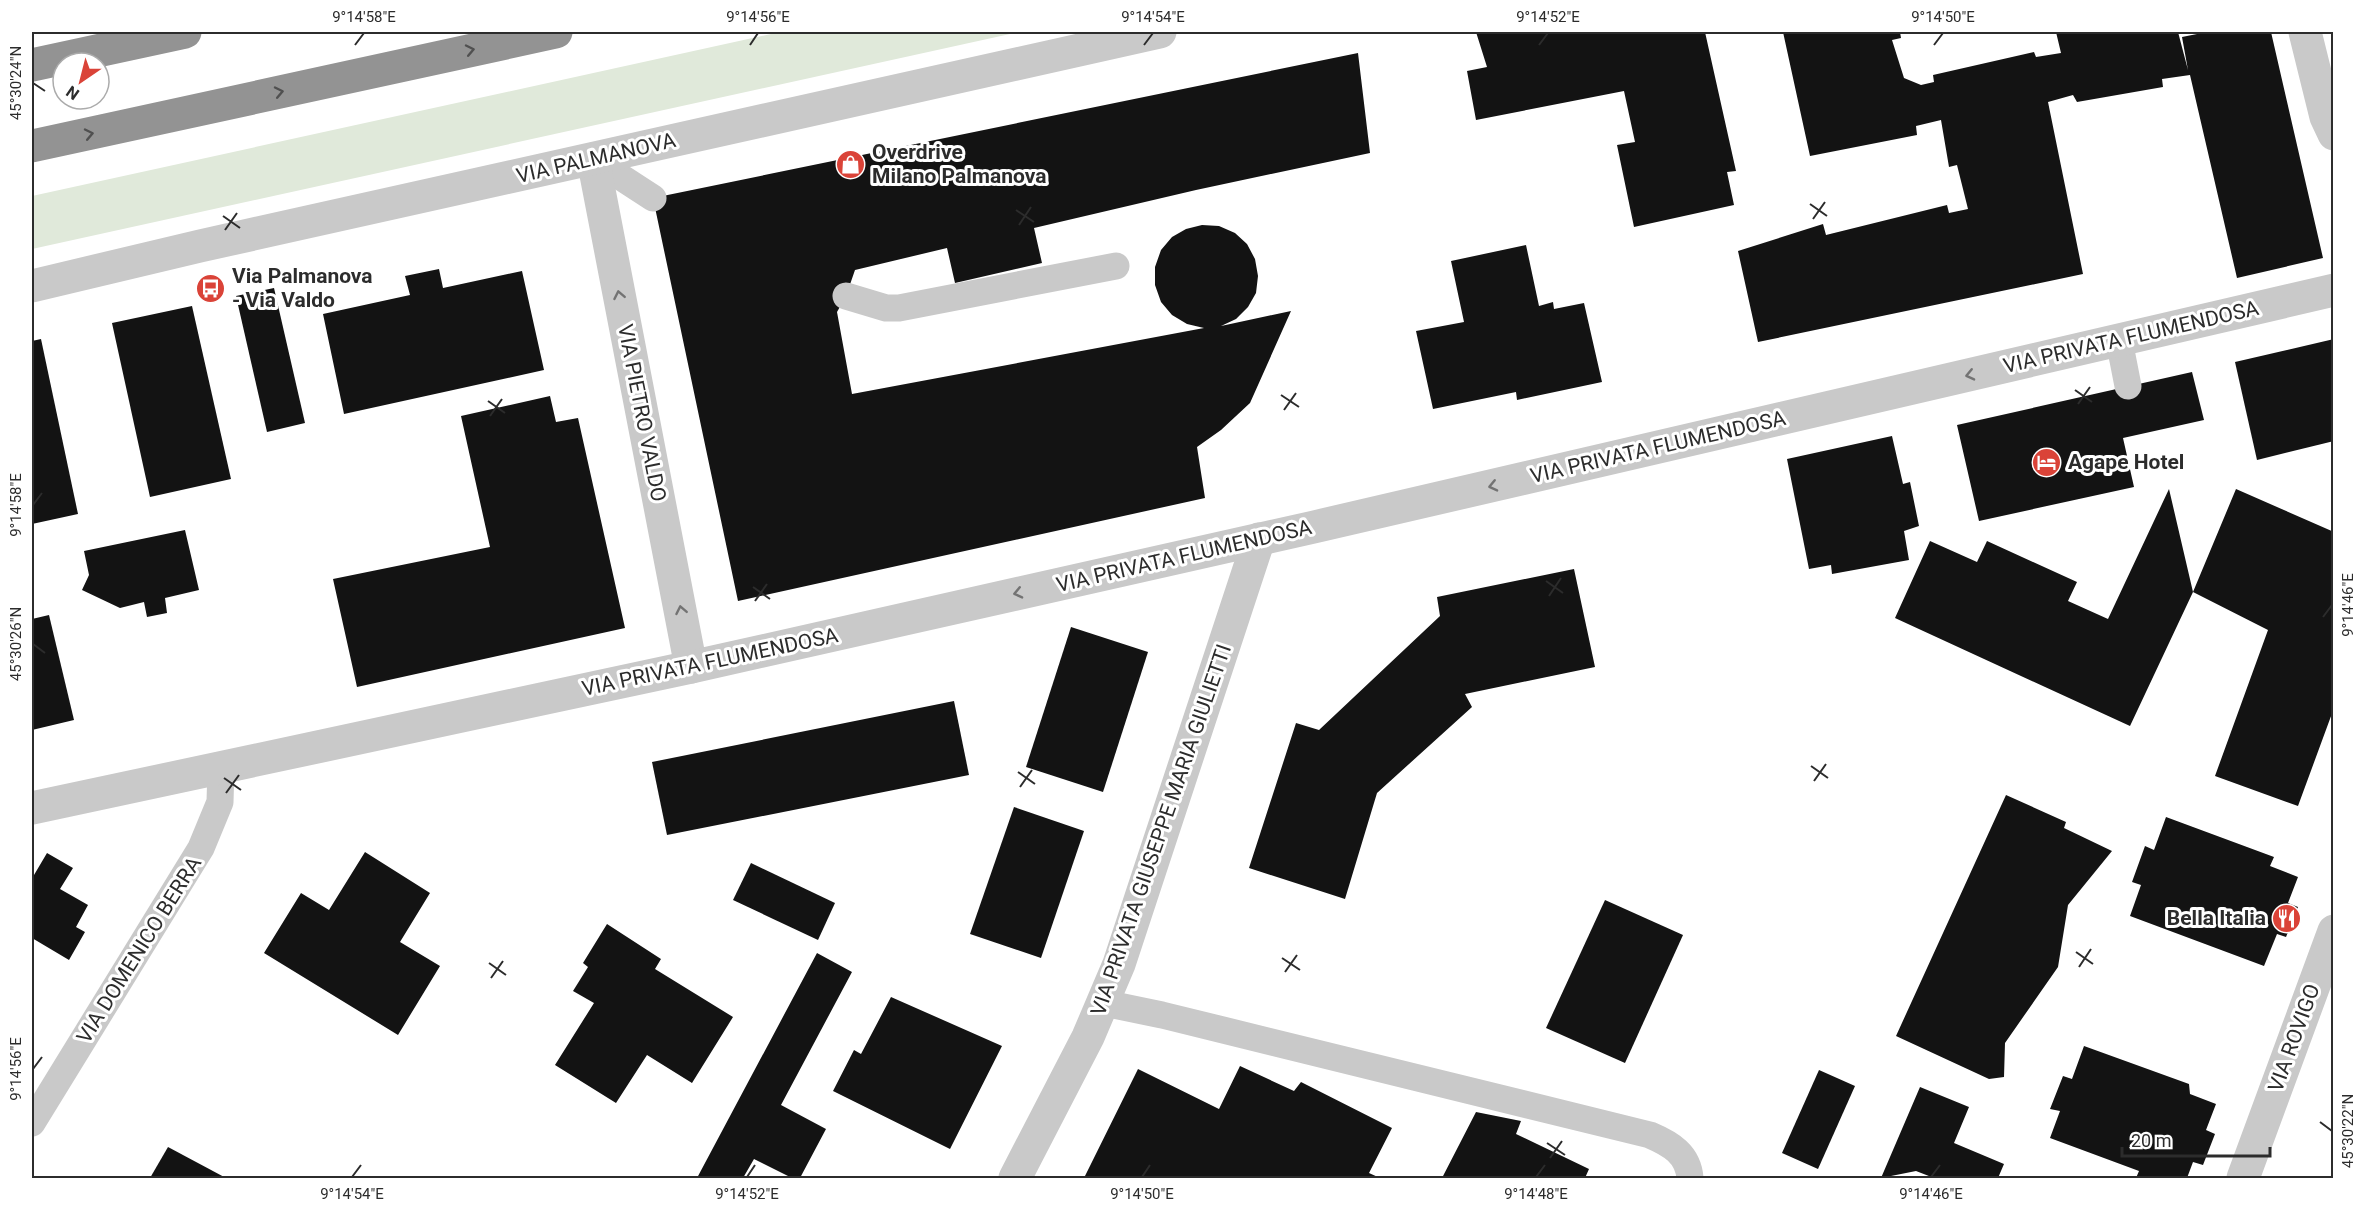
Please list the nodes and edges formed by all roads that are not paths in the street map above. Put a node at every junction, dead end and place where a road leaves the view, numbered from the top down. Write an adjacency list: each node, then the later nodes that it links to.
1 (185, 32): 5 (highway)
2 (556, 32): 7 (highway, one-way to 2)
3 (1160, 32): 8 (street, VIA PALMANOVA)
4 (2305, 32): 6 (street)
5 (32, 65)
6 (2334, 134)
7 (32, 146)
8 (593, 159): 9 (lane); 11 (street, VIA PALMANOVA); 17 (street, VIA PIETRO VALDO, one-way to 8)
9 (653, 198)
10 (1116, 266): 13 (lane)
11 (32, 286)
12 (2334, 290): 14 (street, VIA PRIVATA FLUMENDOSA)
13 (846, 296)
14 (2119, 340): 15 (lane); 16 (street, VIA PRIVATA FLUMENDOSA, one-way to 16)
15 (2128, 386)
16 (1259, 540): 17 (street, VIA PRIVATA FLUMENDOSA, one-way to 17); 22 (street, VIA PRIVATA GIUSEPPE MARIA GIULIETTI)
17 (691, 667): 18 (street, VIA PRIVATA FLUMENDOSA)
18 (221, 767): 19 (street, VIA PRIVATA FLUMENDOSA); 23 (lane, VIA DOMENICO BERRA)
19 (32, 808)
20 (2334, 931): 21 (street, VIA ROVIGO)
21 (2321, 1001): 26 (street, VIA ROVIGO)
22 (1104, 1003): 24 (street, VIA PRIVATA GIUSEPPE MARIA GIULIETTI); 25 (lane)
23 (32, 1123)
24 (1015, 1179)
25 (1690, 1179)
26 (2243, 1179)

